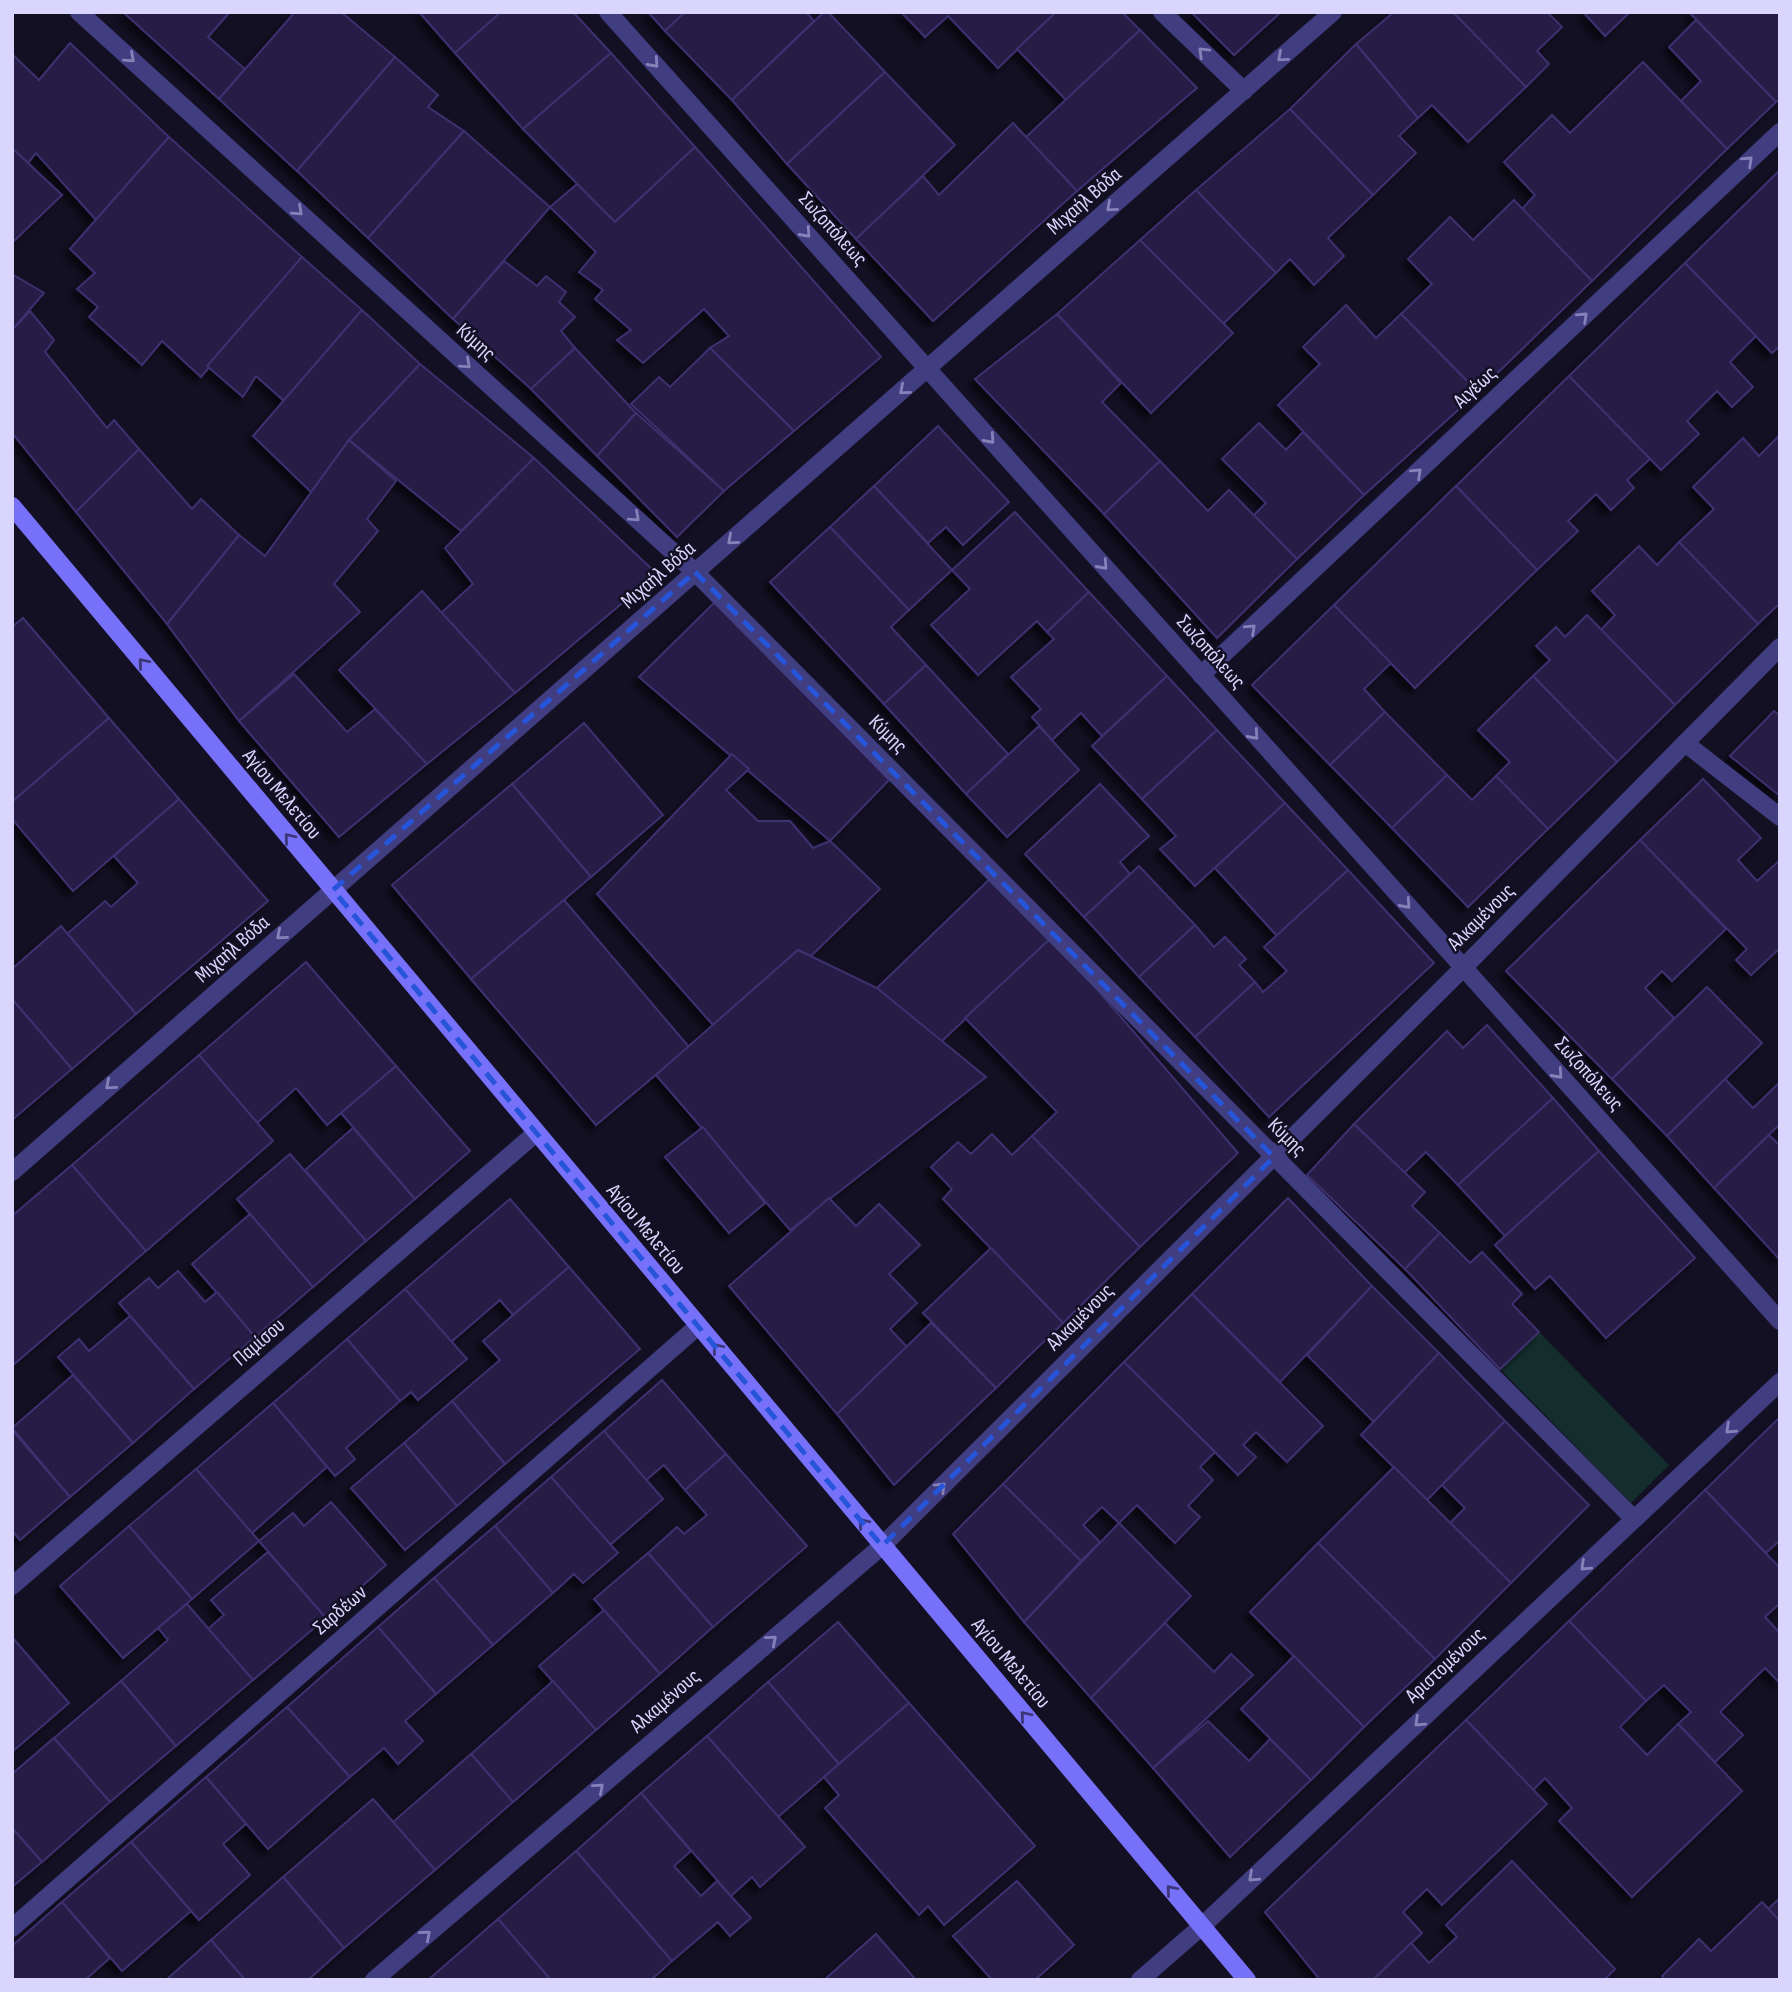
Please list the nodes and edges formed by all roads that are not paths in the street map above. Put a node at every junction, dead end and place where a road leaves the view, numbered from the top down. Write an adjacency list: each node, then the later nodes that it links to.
1 (79, 12): 9 (street, Κύμης, one-way to 9)
2 (608, 12): 7 (street, Σωζοπόλεως, one-way to 7)
3 (1162, 12): 5 (street, one-way to 3)
4 (1334, 12): 5 (street, Μιχαήλ Βόδα, one-way to 5)
5 (1244, 91): 7 (street, Μιχαήλ Βόδα, one-way to 7)
6 (1780, 132): 11 (street, Αιγέως, one-way to 6)
7 (928, 369): 9 (street, Μιχαήλ Βόδα, one-way to 9); 11 (street, Σωζοπόλεως, one-way to 11)
8 (12, 506): 14 (main road, Αγίου Μελετίου, one-way to 8)
9 (695, 572): 14 (street, Μιχαήλ Βόδα); 17 (street, Κύμης)
10 (1780, 647): 12 (street, Αλκαμένους)
11 (1201, 676): 15 (street, Σωζοπόλεως, one-way to 15)
12 (1685, 743): 13 (street); 15 (street, Αλκαμένους)
13 (1780, 817)
14 (333, 890): 16 (main road, Αγίου Μελετίου); 18 (street, Μιχαήλ Βόδα, one-way to 18)
15 (1463, 968): 17 (street, Αλκαμένους); 19 (street, Σωζοπόλεως, one-way to 19)
16 (536, 1133): 20 (main road, Αγίου Μελετίου); 24 (street, Παμίσου)
17 (1274, 1157): 22 (street, Κύμης); 23 (street, Αλκαμένους, one-way to 17)
18 (12, 1172)
19 (1780, 1321)
20 (698, 1325): 23 (main road, Αγίου Μελετίου, one-way to 20); 26 (street, Σαρδέων)
21 (1780, 1382): 22 (street, Αριστομένους, one-way to 22)
22 (1634, 1519): 25 (street, Αριστομένους, one-way to 25)
23 (882, 1546): 25 (main road, Αγίου Μελετίου, one-way to 23); 27 (street, Αλκαμένους, one-way to 23)
24 (12, 1586)
25 (1202, 1926): 28 (street, Αριστομένους); 29 (main road, Αγίου Μελετίου)
26 (12, 1928)
27 (374, 1980)
28 (1140, 1980)
29 (1247, 1980)

